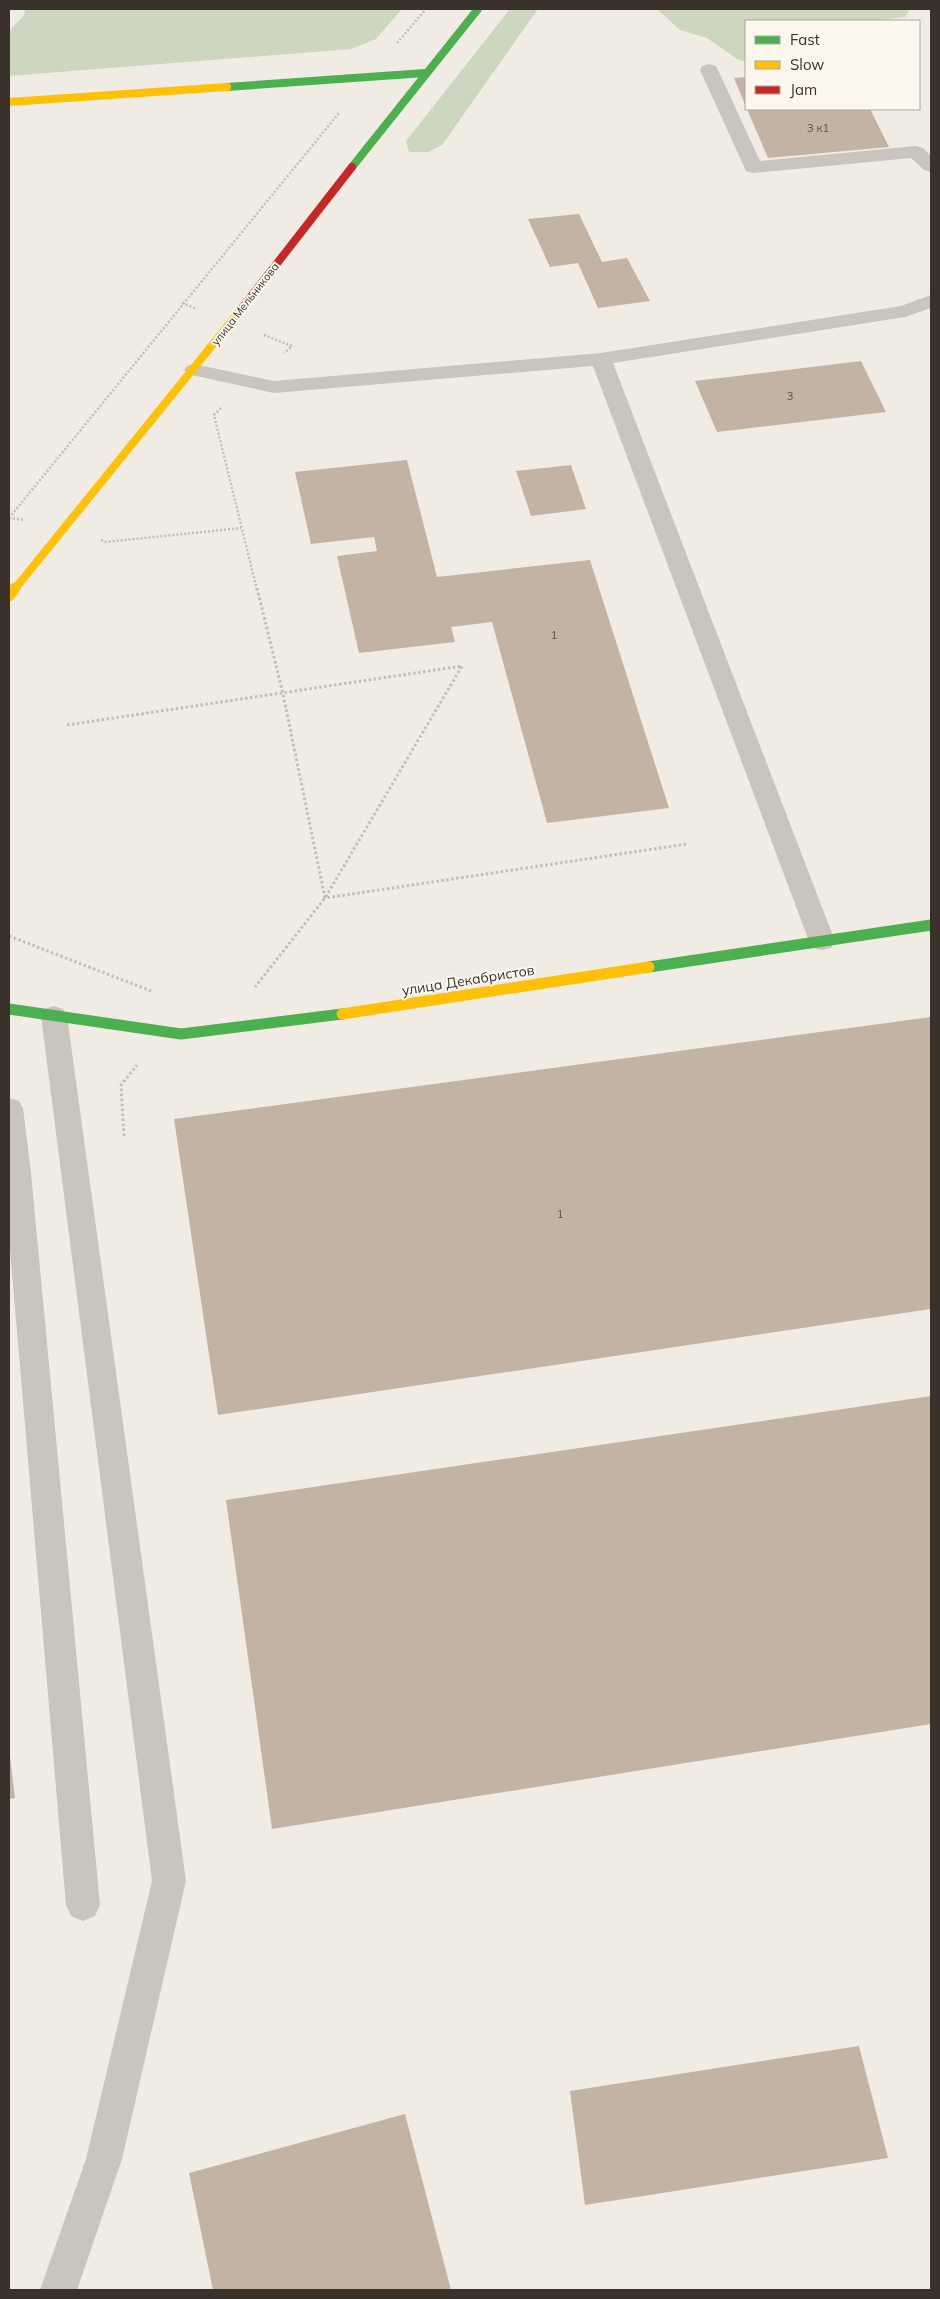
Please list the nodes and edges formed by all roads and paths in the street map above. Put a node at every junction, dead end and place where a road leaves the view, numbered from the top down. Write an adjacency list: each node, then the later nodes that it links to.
1 (426, 9): 5 (path)
2 (478, 9): 4 (street, улица Мельникова)
3 (709, 70): 7 (lane)
4 (425, 73): 5 (street); 10 (street, улица Мельникова)
5 (369, 76): 6 (street); 9 (path)
6 (9, 102)
7 (931, 166)
8 (931, 301): 11 (lane)
9 (182, 303): 10 (path); 14 (path)
10 (230, 322): 12 (street, улица Мельникова); 13 (path)
11 (602, 359): 13 (lane); 24 (lane)
12 (194, 370): 13 (lane); 15 (street, улица Мельникова)
13 (245, 381): 16 (path)
14 (9, 518): 15 (path)
15 (64, 527): 16 (path); 17 (street, улица Мельникова)
16 (242, 528): 18 (path)
17 (9, 596)
18 (283, 694): 19 (path); 21 (path); 21 (path)
19 (67, 725)
20 (687, 844): 21 (path)
21 (325, 898): 25 (path)
22 (931, 925): 24 (street, улица Декабристов)
23 (9, 936): 26 (path)
24 (822, 941): 28 (street, улица Декабристов)
25 (253, 988)
26 (160, 994)
27 (9, 1009): 28 (street, улица Декабристов)
28 (54, 1016): 31 (lane)
29 (9, 1108): 30 (lane)
30 (83, 1905)
31 (59, 2290)

